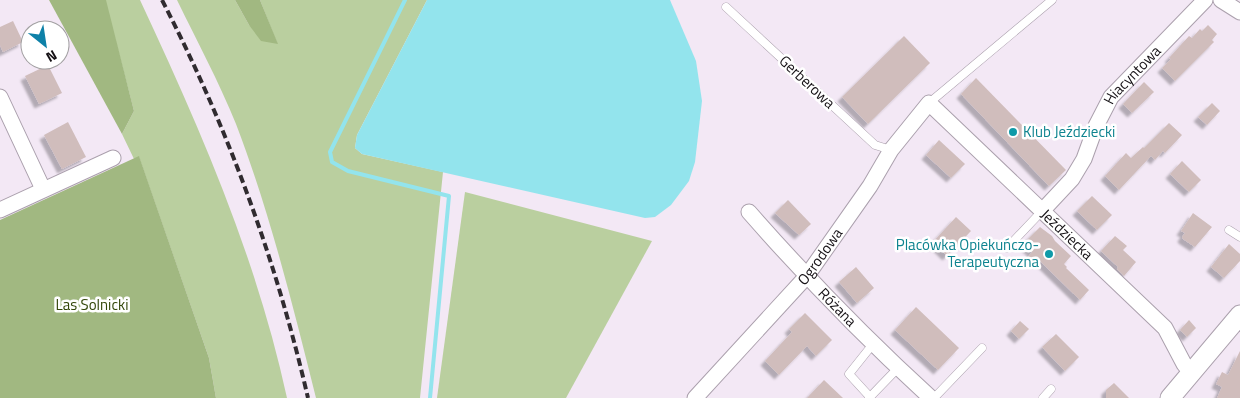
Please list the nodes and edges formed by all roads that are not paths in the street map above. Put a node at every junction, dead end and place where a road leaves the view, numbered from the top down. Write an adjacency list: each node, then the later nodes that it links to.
1 (1052, 0): 7 (lane)
2 (1205, 0): 12 (street, Hiacyntowa)
3 (1221, 0): 5 (street)
4 (726, 8): 8 (lane, Gerberowa)
5 (1240, 12)
6 (0, 97): 10 (street)
7 (929, 103): 8 (street, Ogrodowa); 12 (street, Jeździecka)
8 (891, 150): 17 (street, Ogrodowa)
9 (113, 158): 10 (street)
10 (44, 189): 11 (street)
11 (0, 210)
12 (1043, 210): 16 (lane); 22 (street, Jeździecka)
13 (749, 212): 17 (street, Różana)
14 (1229, 230): 15 (lane)
15 (1240, 237)
16 (1007, 248)
17 (806, 277): 19 (street, Różana); 25 (street, Ogrodowa)
18 (1240, 315): 22 (street)
19 (873, 344): 21 (street, Różana); 24 (lane)
20 (982, 348): 26 (lane)
21 (898, 368): 24 (lane); 26 (street, Różana)
22 (1192, 374): 28 (street)
23 (1051, 389): 27 (lane)
24 (870, 397)
25 (695, 398)
26 (932, 398)
27 (1043, 398)
28 (1170, 398)

